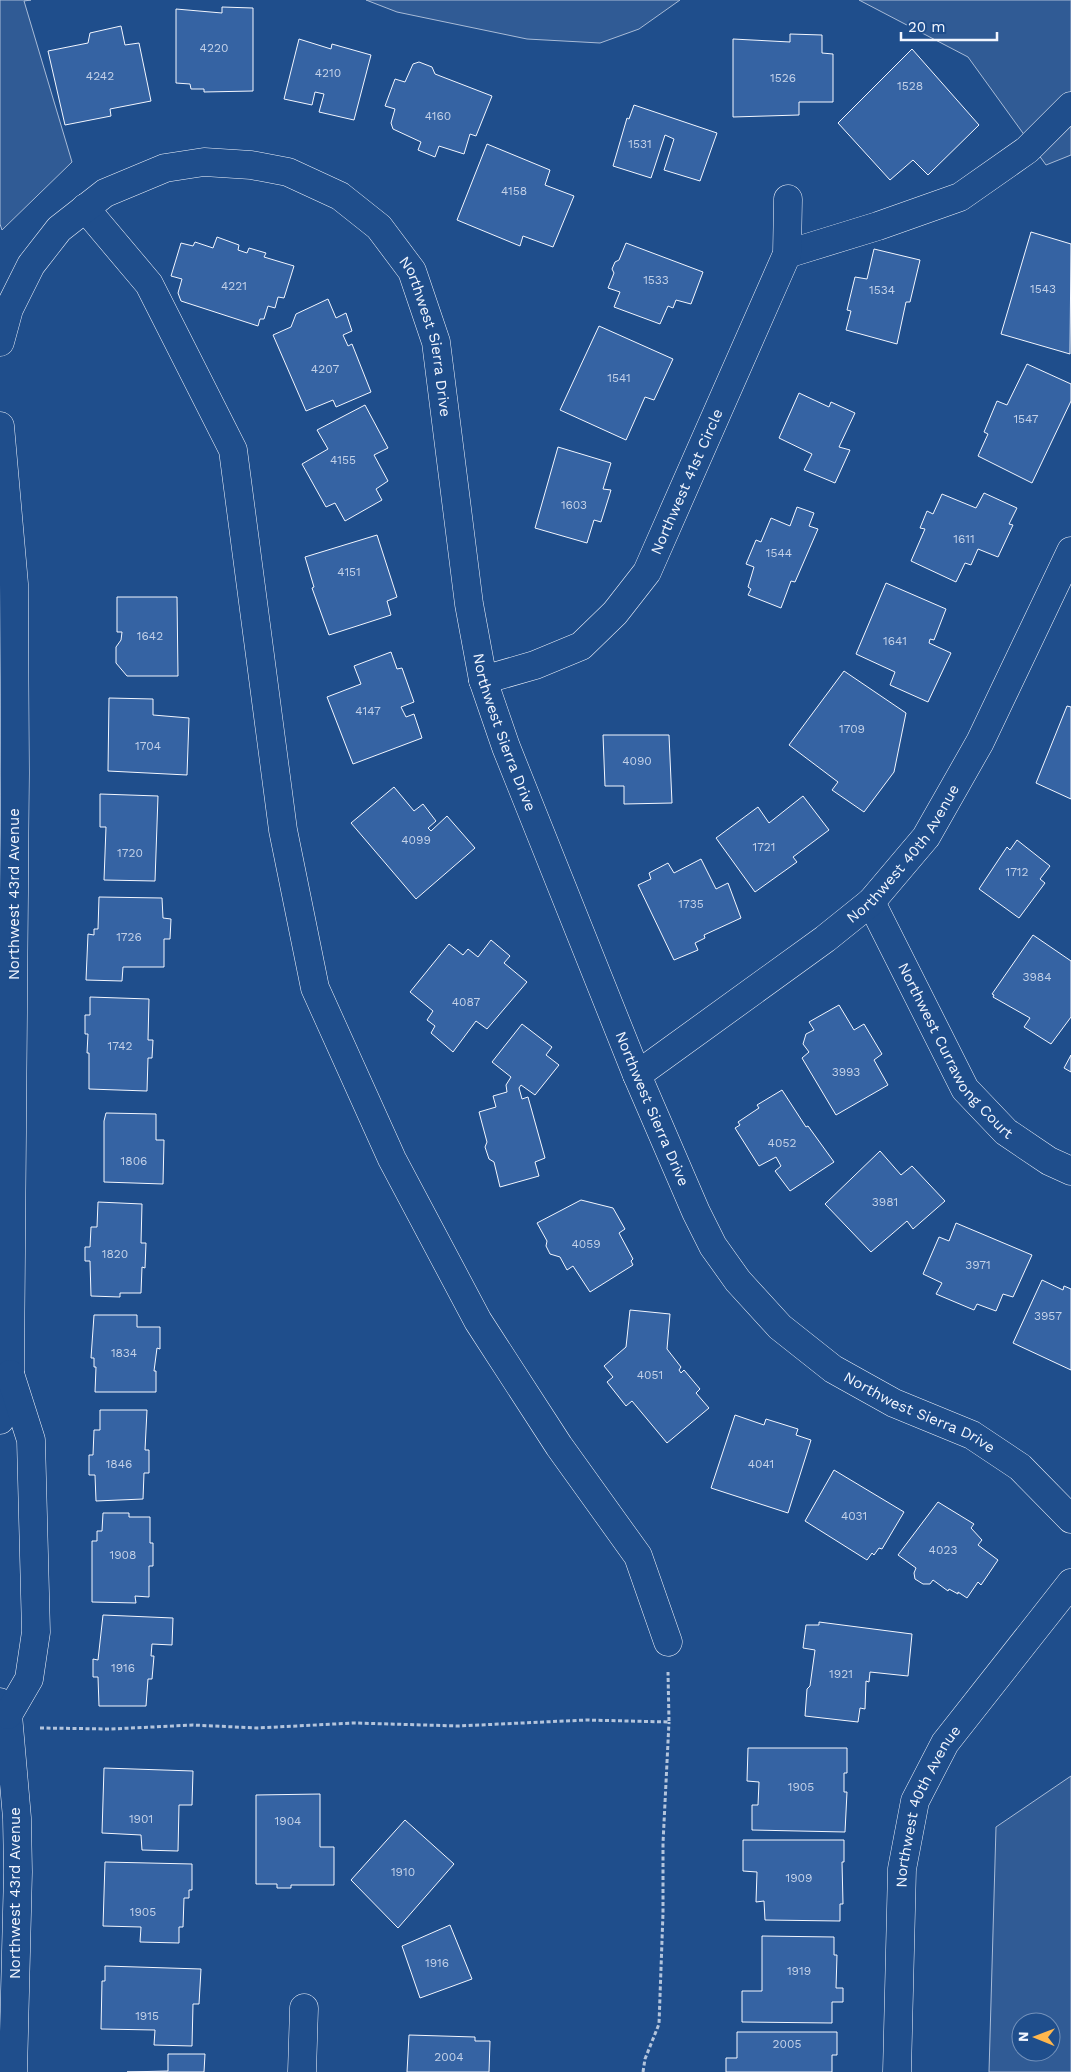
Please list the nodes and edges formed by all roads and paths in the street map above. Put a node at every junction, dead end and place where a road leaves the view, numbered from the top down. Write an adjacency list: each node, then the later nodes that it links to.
1 (1071, 106): 4 (street)
2 (788, 199): 4 (street, Northwest 41st Circle)
3 (85, 208): 5 (street, Northwest Sierra Drive); 9 (street, Northwest Sierra Drive); 17 (street)
4 (787, 254): 9 (street, Northwest 41st Circle)
5 (5, 309): 6 (street, Northwest Sierra Drive)
6 (0, 342)
7 (0, 426): 13 (street, Northwest 43rd Avenue)
8 (1071, 551): 10 (street, Northwest 40th Avenue)
9 (483, 680): 11 (street, Northwest Sierra Drive)
10 (871, 902): 11 (street, Northwest 40th Avenue); 12 (street, Northwest Currawong Court)
11 (636, 1075): 15 (street, Northwest Sierra Drive)
12 (1071, 1171)
13 (10, 1372): 14 (street, Northwest 43rd Avenue); 18 (street, Northwest 43rd Avenue)
14 (0, 1420)
15 (1071, 1519)
16 (1071, 1583): 25 (street, Northwest 40th Avenue)
17 (668, 1642): 19 (path)
18 (3, 1710): 22 (street, Northwest 43rd Avenue)
19 (669, 1722): 20 (path); 24 (path)
20 (36, 1728)
21 (304, 2008): 23 (street)
22 (13, 2072)
23 (302, 2072)
24 (643, 2072)
25 (897, 2072)

